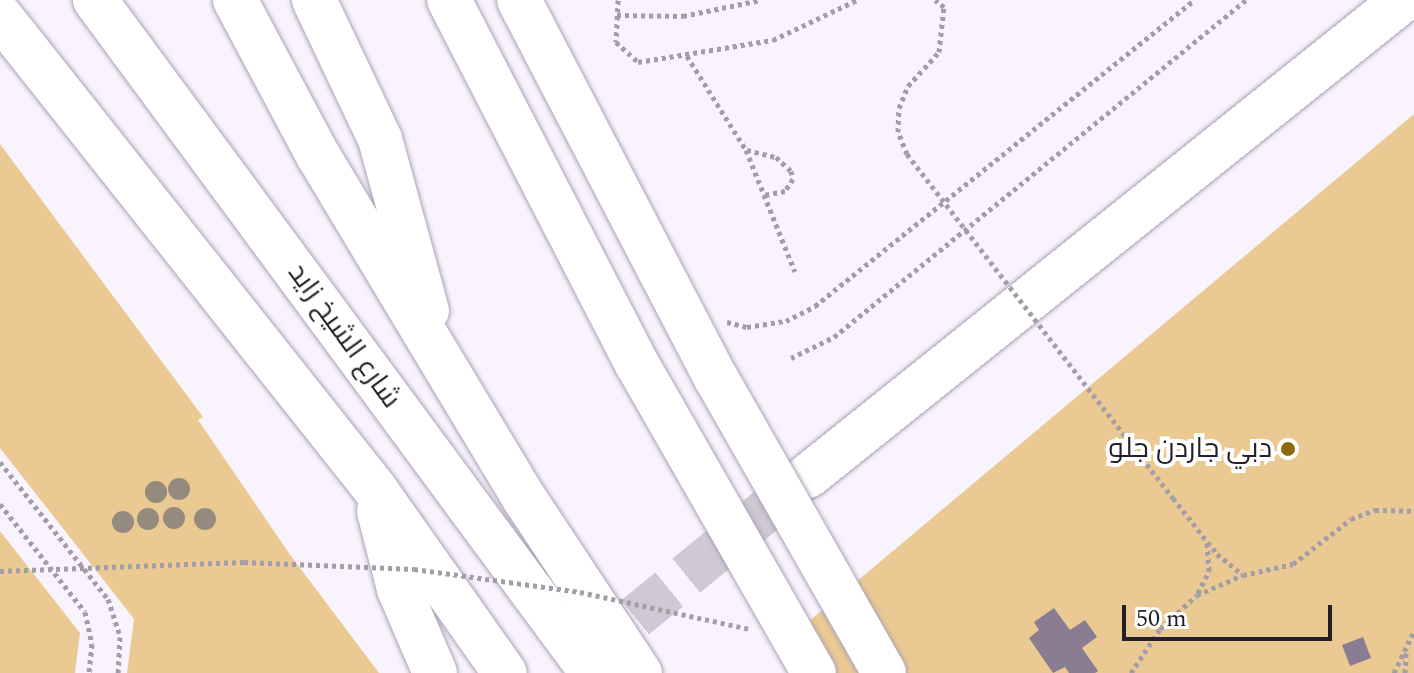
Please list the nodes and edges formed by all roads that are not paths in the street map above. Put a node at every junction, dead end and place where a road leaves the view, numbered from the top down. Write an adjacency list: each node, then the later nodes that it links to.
1 (95, 0): 15 (highway, شارع الشيخ زايد)
2 (235, 0): 10 (highway)
3 (314, 0): 9 (highway)
4 (346, 0): 9 (highway)
5 (449, 0): 17 (highway, bridge)
6 (519, 0): 18 (highway, bridge)
7 (1403, 0): 11 (highway)
8 (1, 18): 12 (highway)
9 (380, 139): 10 (highway)
10 (433, 345): 16 (highway)
11 (808, 476)
12 (375, 489): 13 (highway); 14 (highway)
13 (435, 673)
14 (505, 673)
15 (592, 673)
16 (640, 673)
17 (814, 673)
18 (884, 673)

